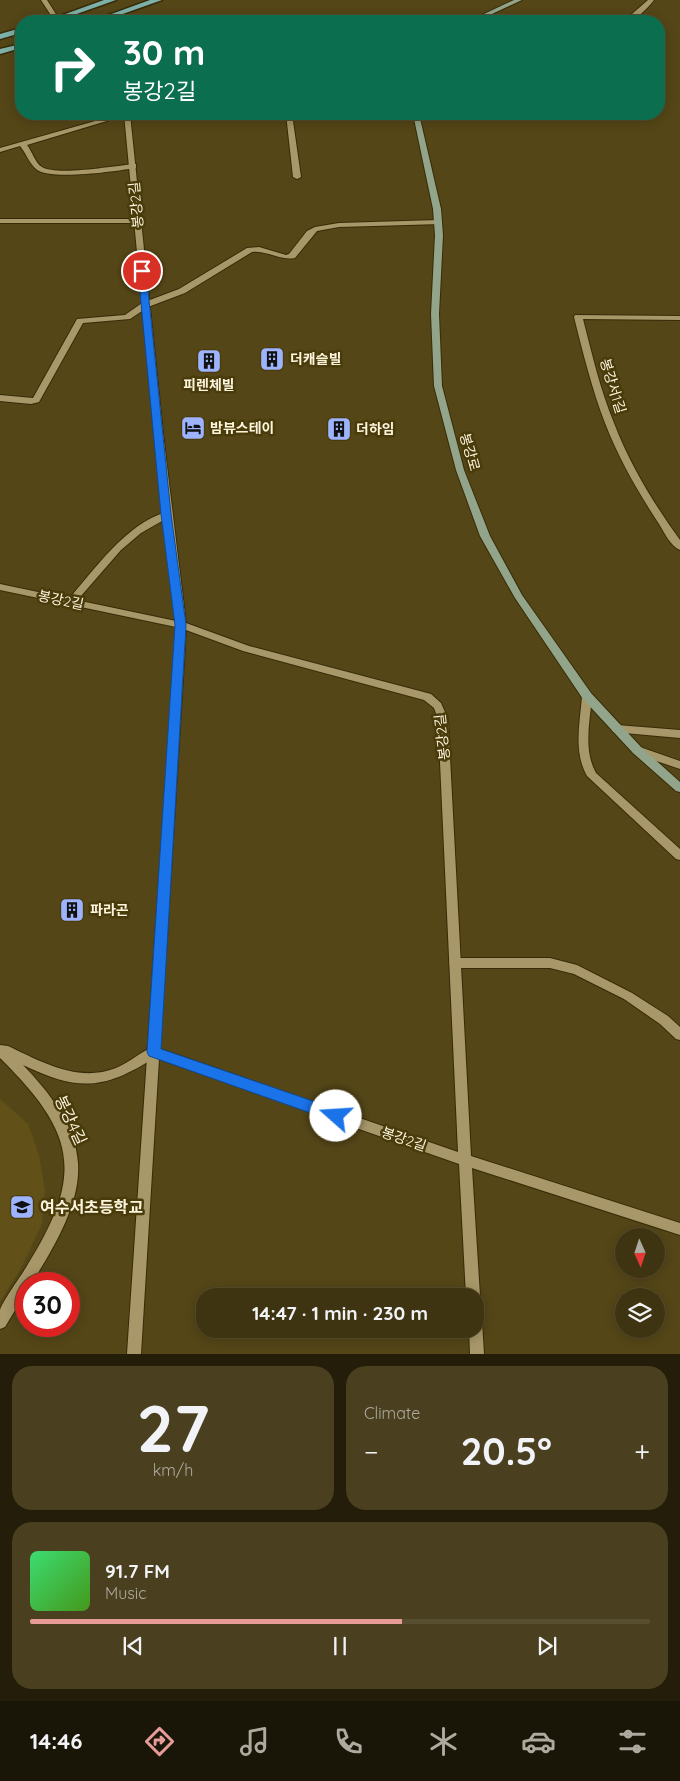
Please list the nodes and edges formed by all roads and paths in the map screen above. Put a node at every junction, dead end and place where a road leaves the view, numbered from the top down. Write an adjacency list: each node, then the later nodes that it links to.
1 (44, 0): 6 (street)
2 (112, 0): 7 (main road)
3 (158, 0): 8 (main road)
4 (519, 0): 9 (street)
5 (651, 0): 10 (street)
6 (51, 15)
7 (71, 15)
8 (114, 15)
9 (485, 15)
10 (636, 15)
11 (15, 32): 12 (main road)
12 (0, 37)
13 (15, 48): 14 (main road)
14 (0, 52)
15 (106, 120): 19 (street)
16 (128, 120): 21 (street, 봉강2길)
17 (290, 120): 22 (street)
18 (417, 120): 25 (street, 봉강로)
19 (22, 144): 20 (street); 21 (street)
20 (0, 150)
21 (133, 166): 23 (street, 봉강2길)
22 (297, 177)
23 (138, 220): 24 (street); 26 (street, 봉강2길)
24 (0, 221)
25 (438, 222): 26 (street); 34 (street, 봉강로)
26 (145, 305): 28 (street); 29 (street, 봉강2길)
27 (680, 318): 30 (street, 봉강서1길)
28 (0, 398)
29 (166, 514): 32 (street); 33 (street, 봉강2길)
30 (680, 548)
31 (0, 587): 32 (street, 봉강2길)
32 (71, 602): 33 (street, 봉강2길)
33 (181, 625): 41 (street, 봉강2길); 44 (street, 봉강2길)
34 (588, 696): 35 (street, 봉강로); 40 (street)
35 (617, 729): 36 (street); 37 (street, 봉강로)
36 (680, 734)
37 (636, 750): 38 (street); 39 (street, 봉강로)
38 (680, 765)
39 (680, 788)
40 (680, 856)
41 (455, 963): 42 (street); 45 (street, 봉강2길)
42 (680, 1035)
43 (0, 1049): 44 (street); 48 (street, 봉강4길)
44 (154, 1052): 45 (street, 봉강2길); 50 (street)
45 (465, 1160): 46 (street, 봉강2길); 47 (street, 봉강2길)
46 (680, 1229)
47 (473, 1288)
48 (0, 1322)
49 (476, 1338): 51 (street)
50 (134, 1354)
51 (477, 1354)

